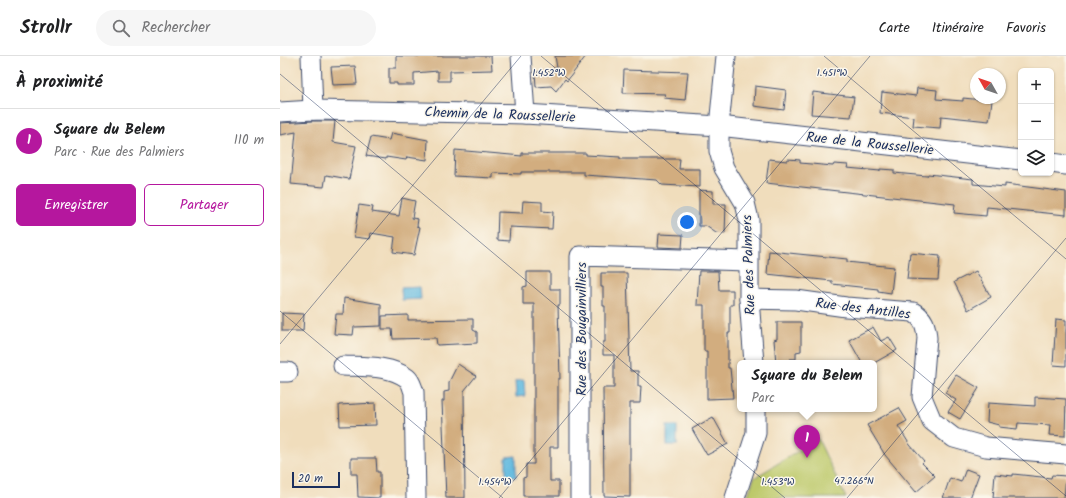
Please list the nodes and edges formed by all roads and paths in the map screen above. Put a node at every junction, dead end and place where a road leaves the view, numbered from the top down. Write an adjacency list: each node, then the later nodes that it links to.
1 (311, 56): 4 (street)
2 (521, 56): 6 (street)
3 (726, 56): 7 (street, Rue des Palmiers)
4 (313, 110): 5 (street, Chemin de la Roussellerie); 6 (street, Chemin de la Roussellerie)
5 (280, 112)
6 (525, 114): 7 (street, Chemin de la Roussellerie)
7 (719, 126): 8 (street, Rue de la Roussellerie); 11 (street, Rue des Palmiers)
8 (1018, 160)
9 (1054, 163): 10 (street)
10 (1066, 164)
11 (748, 261): 12 (street, Rue des Palmiers); 18 (street, Rue des Bougainvilliers)
12 (748, 300): 13 (street, Rue des Palmiers); 16 (street, Rue des Antilles)
13 (754, 360)
14 (343, 366): 17 (street)
15 (756, 412): 19 (street)
16 (1066, 454)
17 (416, 498)
18 (580, 498)
19 (735, 498)

